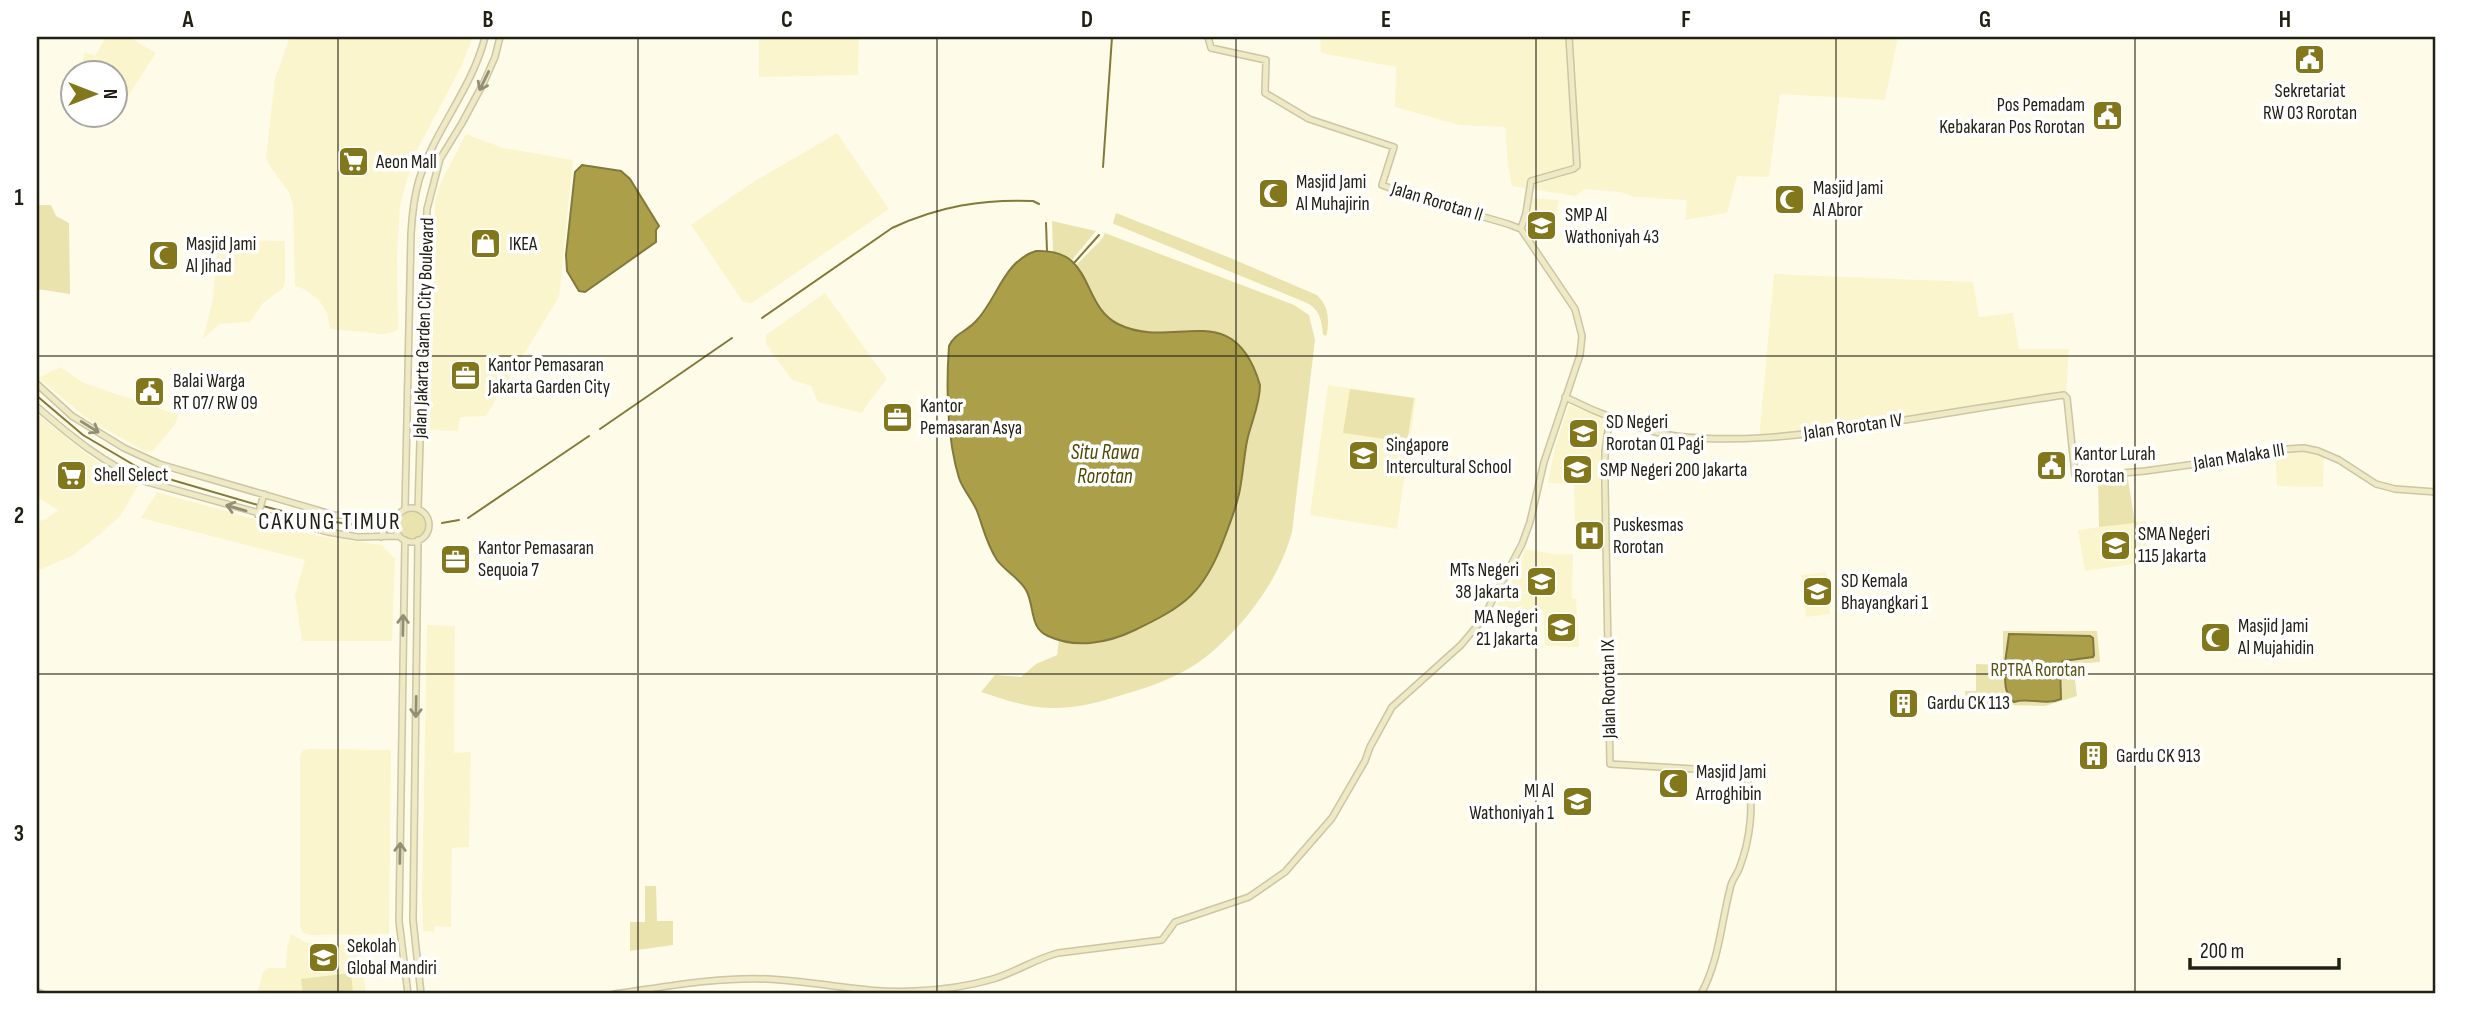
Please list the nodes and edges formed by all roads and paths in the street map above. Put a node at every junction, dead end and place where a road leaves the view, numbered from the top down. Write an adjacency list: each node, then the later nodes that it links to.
1 (485, 37): 14 (street, Jalan Jakarta Garden City Boulevard)
2 (500, 37): 13 (street, Jalan Jakarta Garden City Boulevard, one-way to 13)
3 (1208, 37): 5 (street, Jalan Rorotan II)
4 (1569, 37): 5 (street)
5 (1521, 229): 7 (street)
6 (37, 387): 12 (street, one-way to 12)
7 (1565, 397): 9 (street, Jalan Rorotan IV); 27 (street)
8 (37, 407): 17 (street, one-way to 8)
9 (1610, 416): 10 (street, Jalan Rorotan IV); 28 (street, Jalan Rorotan IX)
10 (2076, 475): 11 (street, Jalan Malaka III)
11 (2436, 492)
12 (263, 497): 17 (street); 19 (street)
13 (418, 498): 14 (street); 16 (street, Jalan Jakarta Garden City Boulevard)
14 (405, 499): 15 (street, Jalan Jakarta Garden City Boulevard)
15 (405, 509): 16 (street); 18 (street)
16 (418, 509): 22 (street)
17 (259, 512): 20 (street)
18 (397, 516): 19 (street); 21 (street)
19 (380, 517): 20 (street)
20 (381, 537): 21 (street)
21 (402, 538): 22 (street); 25 (street, one-way to 21)
22 (418, 540): 26 (street, one-way to 26)
23 (37, 992): 24 (street)
24 (42, 994)
25 (408, 994)
26 (421, 994)
27 (614, 994)
28 (1701, 994)

